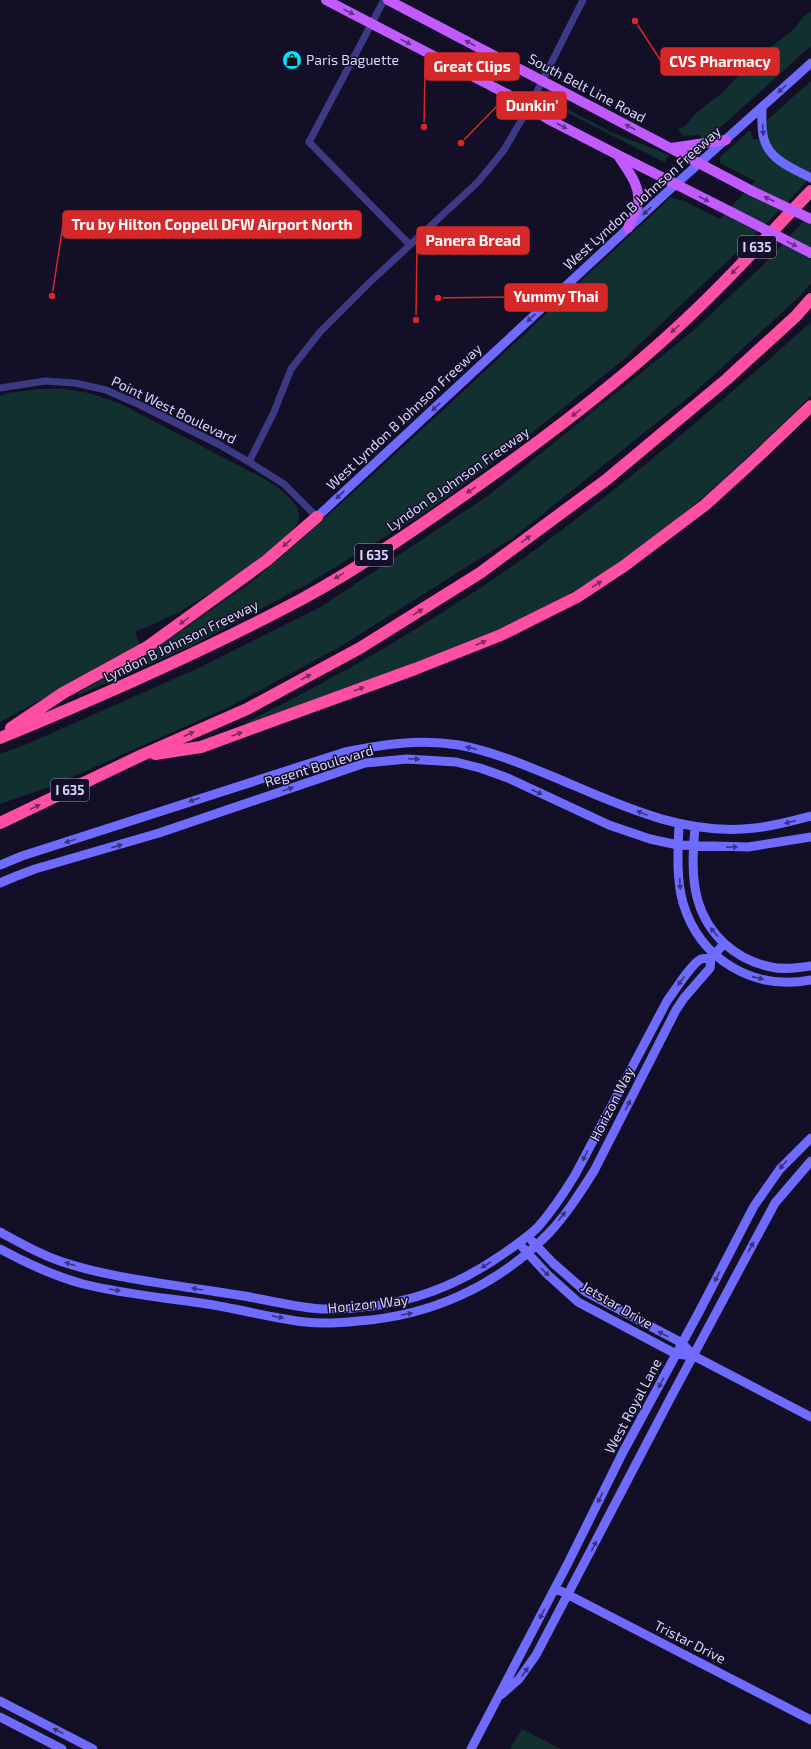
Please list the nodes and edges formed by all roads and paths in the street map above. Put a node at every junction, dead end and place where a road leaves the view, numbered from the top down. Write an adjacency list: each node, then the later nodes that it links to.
1 (326, 0): 5 (main road, one-way to 5)
2 (384, 0): 5 (street)
3 (388, 0): 7 (main road, South Belt Line Road, one-way to 3)
4 (583, 0): 7 (street)
5 (372, 24): 8 (main road, one-way to 8); 19 (street)
6 (811, 63): 9 (street, West Lyndon B Johnson Freeway, one-way to 9)
7 (542, 80): 8 (street); 11 (main road, South Belt Line Road, one-way to 7)
8 (529, 107): 12 (main road, one-way to 12); 19 (street)
9 (762, 108): 10 (street, West Lyndon B Johnson Freeway); 14 (street, one-way to 14)
10 (726, 140): 11 (main road); 13 (street, West Lyndon B Johnson Freeway)
11 (670, 148): 13 (main road, South Belt Line Road)
12 (618, 155): 15 (main road); 18 (main road)
13 (700, 164): 15 (street, West Lyndon B Johnson Freeway); 17 (main road, South Belt Line Road, one-way to 13, bridge)
14 (811, 178)
15 (675, 184): 18 (street, West Lyndon B Johnson Freeway, one-way to 18); 20 (main road, one-way to 20, bridge)
16 (811, 191): 29 (highway, Lyndon B Johnson Freeway / I 635, one-way to 29)
17 (811, 219)
18 (628, 228): 27 (street, West Lyndon B Johnson Freeway, one-way to 27)
19 (410, 245): 26 (street)
20 (811, 254)
21 (811, 299): 23 (highway, I 635)
22 (811, 306): 23 (highway)
23 (796, 316): 30 (highway, I 635, one-way to 23)
24 (0, 388): 26 (street, Point West Boulevard)
25 (811, 406): 30 (highway, one-way to 25)
26 (249, 462): 27 (street, Point West Boulevard)
27 (317, 517): 28 (highway, one-way to 28)
28 (0, 735)
29 (0, 738)
30 (140, 756): 32 (highway, I 635, one-way to 30)
31 (811, 816): 34 (street, Regent Boulevard, one-way to 34)
32 (0, 824)
33 (679, 824): 34 (street, Regent Boulevard); 36 (street); 38 (street, Regent Boulevard, one-way to 38)
34 (695, 827): 37 (street)
35 (811, 837): 37 (street, Regent Boulevard, one-way to 35)
36 (678, 845): 37 (street, Regent Boulevard); 39 (street, Regent Boulevard, one-way to 36); 41 (street, one-way to 41)
37 (693, 846): 40 (street, one-way to 37)
38 (0, 865)
39 (0, 883)
40 (724, 944): 41 (street, Horizon Way); 42 (street)
41 (713, 956): 43 (street, one-way to 43); 44 (street, Horizon Way, one-way to 44); 45 (street, Horizon Way, one-way to 41)
42 (811, 966)
43 (811, 980)
44 (608, 1113): 45 (street); 48 (street, Horizon Way, one-way to 48)
45 (620, 1120): 49 (street, Horizon Way)
46 (811, 1138): 59 (street, West Royal Lane, one-way to 59)
47 (811, 1161): 61 (street, West Royal Lane, one-way to 47)
48 (563, 1195): 49 (street); 51 (street, Horizon Way)
49 (573, 1203): 53 (street, Horizon Way, one-way to 49)
50 (0, 1232): 56 (street, Horizon Way, one-way to 50)
51 (528, 1236): 52 (street, Horizon Way); 53 (street, Jetstar Drive)
52 (519, 1244): 55 (street, Jetstar Drive); 57 (street, Horizon Way, one-way to 57)
53 (536, 1245): 55 (street, Horizon Way); 59 (street, Jetstar Drive, one-way to 53)
54 (0, 1249): 58 (street, Horizon Way, one-way to 58)
55 (526, 1253): 58 (street, Horizon Way, one-way to 55); 60 (street, Jetstar Drive, one-way to 60)
56 (236, 1295): 57 (street, Horizon Way); 58 (street)
57 (248, 1297): 58 (street)
58 (240, 1310)
59 (682, 1343): 60 (street, West Royal Lane); 61 (street, Jetstar Drive)
60 (676, 1354): 61 (street, Jetstar Drive); 63 (street, West Royal Lane, one-way to 63)
61 (694, 1356): 62 (street, Jetstar Drive); 64 (street, West Royal Lane, one-way to 61)
62 (811, 1417)
63 (555, 1588): 64 (street, Tristar Drive); 65 (street, West Royal Lane, one-way to 65)
64 (569, 1595): 65 (street, West Royal Lane, one-way to 64); 68 (street, Tristar Drive)
65 (497, 1699): 71 (street, West Royal Lane)
66 (0, 1701): 70 (street, one-way to 66)
67 (0, 1717): 69 (street)
68 (811, 1720)
69 (62, 1749)
70 (93, 1749)
71 (471, 1749)

